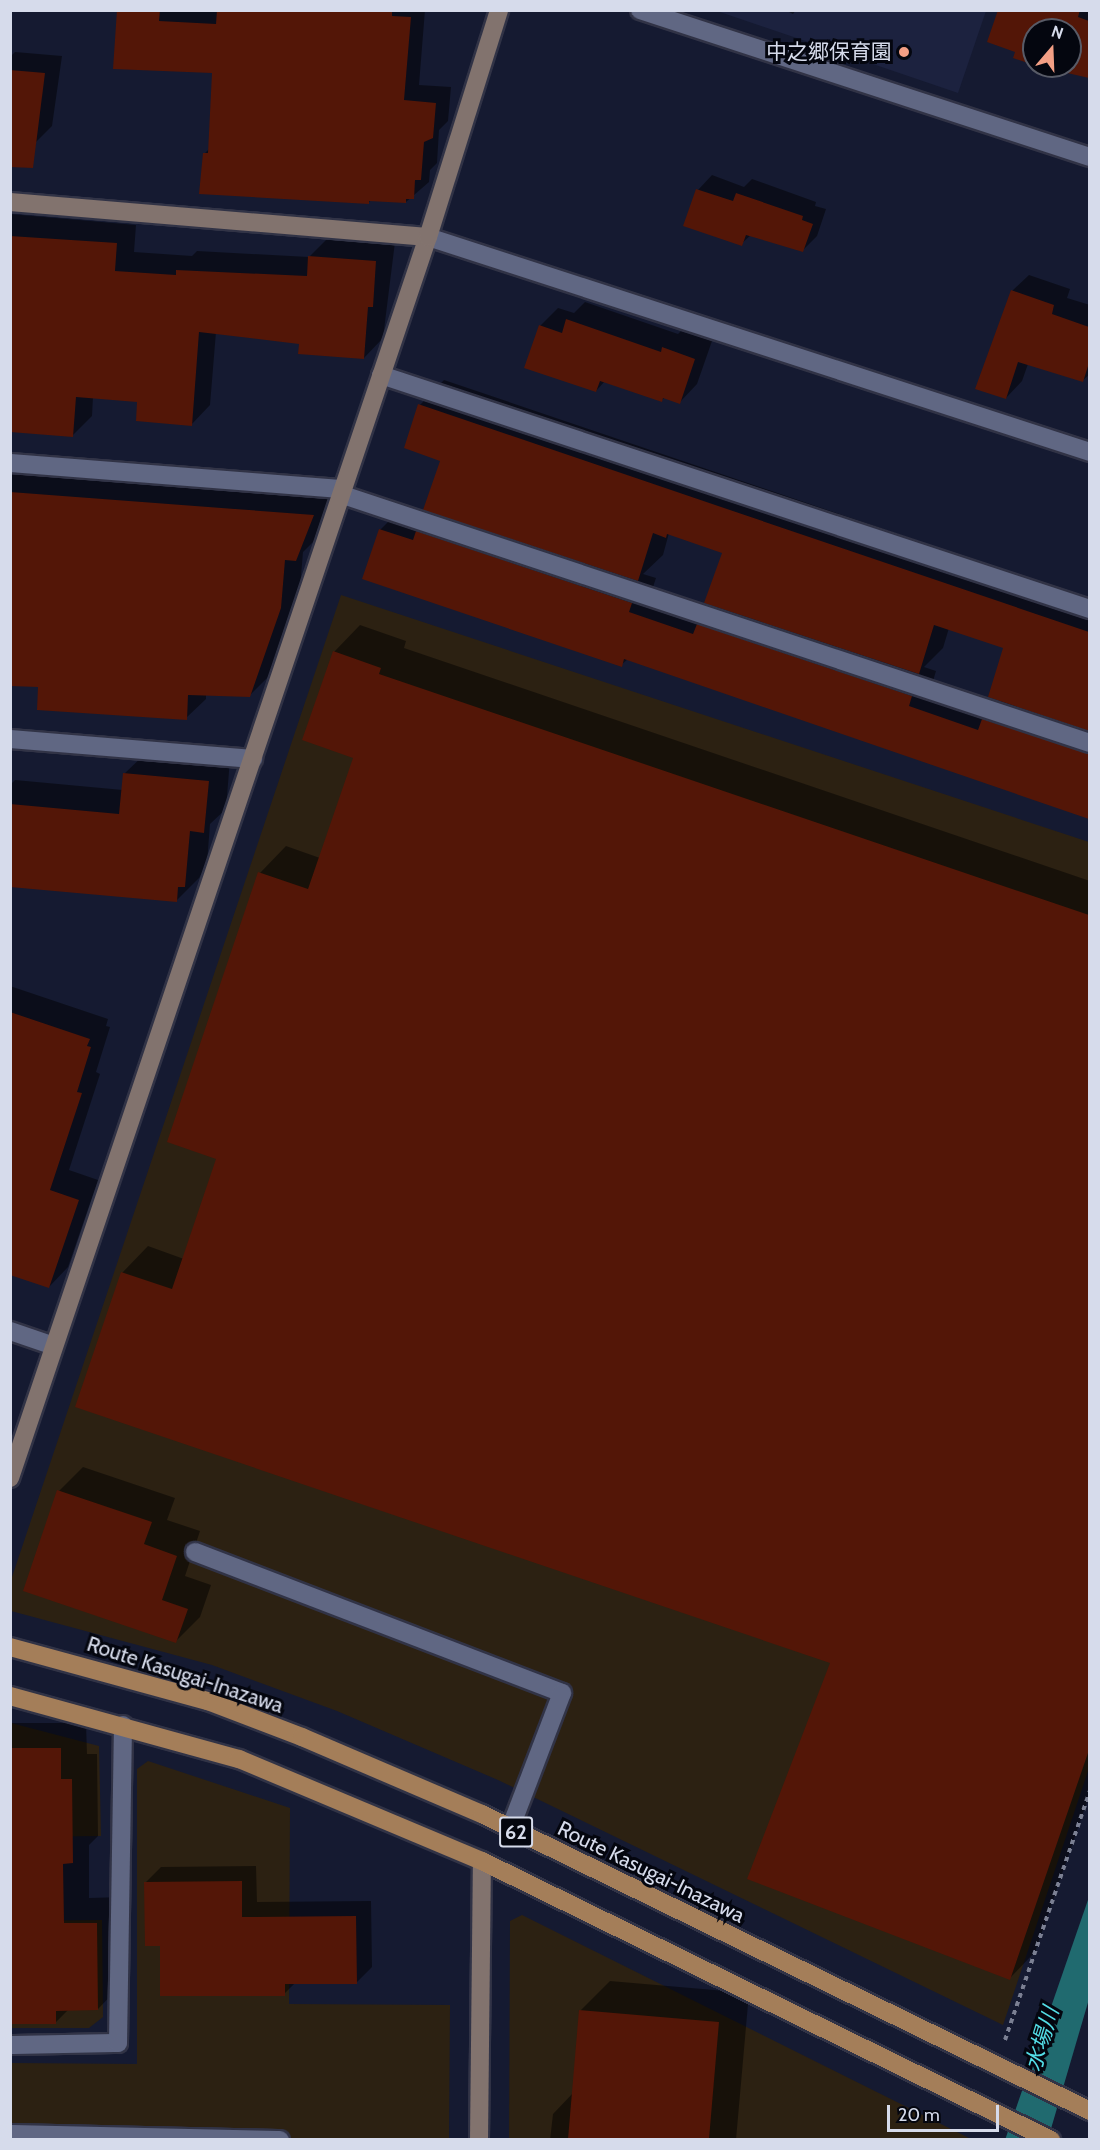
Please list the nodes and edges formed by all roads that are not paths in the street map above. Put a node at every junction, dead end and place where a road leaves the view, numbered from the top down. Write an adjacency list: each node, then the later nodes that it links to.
1 (500, 10): 5 (street)
2 (640, 10): 3 (street)
3 (1089, 157)
4 (10, 202): 5 (street)
5 (428, 237): 6 (street); 7 (street)
6 (381, 375): 9 (street); 10 (street)
7 (1089, 452)
8 (10, 464): 9 (street)
9 (340, 491): 12 (street); 13 (street)
10 (1089, 609)
11 (10, 739): 13 (street)
12 (1089, 743)
13 (253, 759): 15 (street)
14 (10, 1331): 15 (street)
15 (54, 1346): 16 (street)
16 (10, 1478)
17 (195, 1552): 21 (street)
18 (10, 1647): 21 (main road, Route Kasugai-Inazawa / 62)
19 (10, 1696): 20 (main road, 62)
20 (123, 1725): 22 (main road, 62); 23 (street)
21 (510, 1829): 24 (main road, Route Kasugai-Inazawa / 62)
22 (482, 1861): 27 (street); 28 (main road, 62)
23 (10, 2045)
24 (1082, 2107)
25 (10, 2134): 26 (street)
26 (280, 2139)
27 (479, 2139)
28 (1051, 2139)

